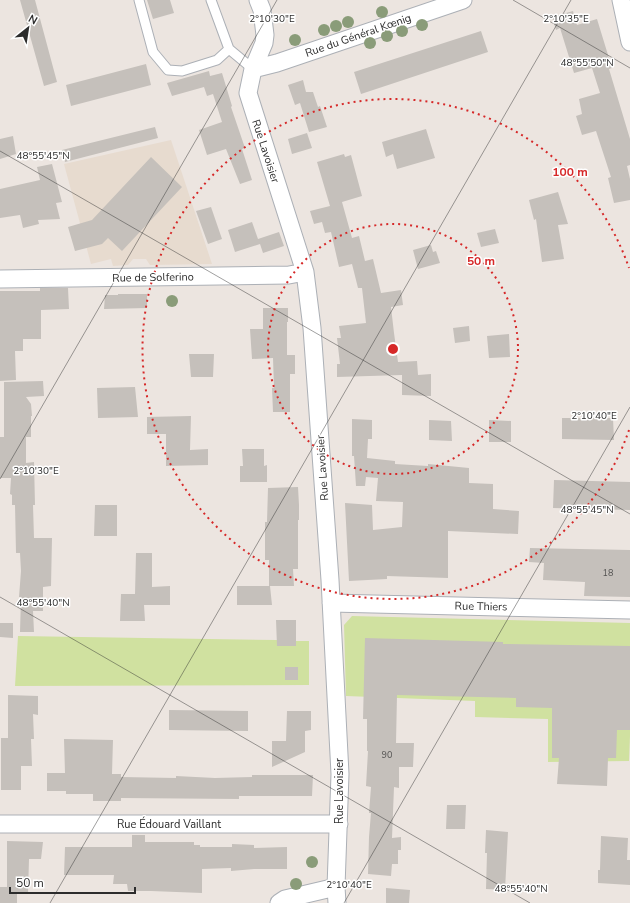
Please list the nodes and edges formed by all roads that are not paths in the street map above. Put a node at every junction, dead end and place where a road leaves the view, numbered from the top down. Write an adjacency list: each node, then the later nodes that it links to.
1 (139, 0): 7 (lane)
2 (211, 0): 7 (lane)
3 (258, 0): 8 (street, Rue Lavoisier)
4 (463, 0): 8 (street, Rue du Général Kœnig)
5 (621, 0): 6 (street)
6 (630, 42)
7 (229, 49): 8 (lane)
8 (253, 69): 9 (street, Rue Lavoisier)
9 (305, 272): 10 (street, Rue de Solferino); 11 (street, Rue Lavoisier)
10 (0, 279)
11 (331, 603): 12 (street, Rue Thiers); 14 (street, Rue Lavoisier)
12 (630, 610)
13 (0, 824): 14 (street, Rue Édouard Vaillant)
14 (339, 824): 15 (street, Rue Lavoisier)
15 (337, 895): 16 (street, Rue Lavoisier)
16 (279, 903)

